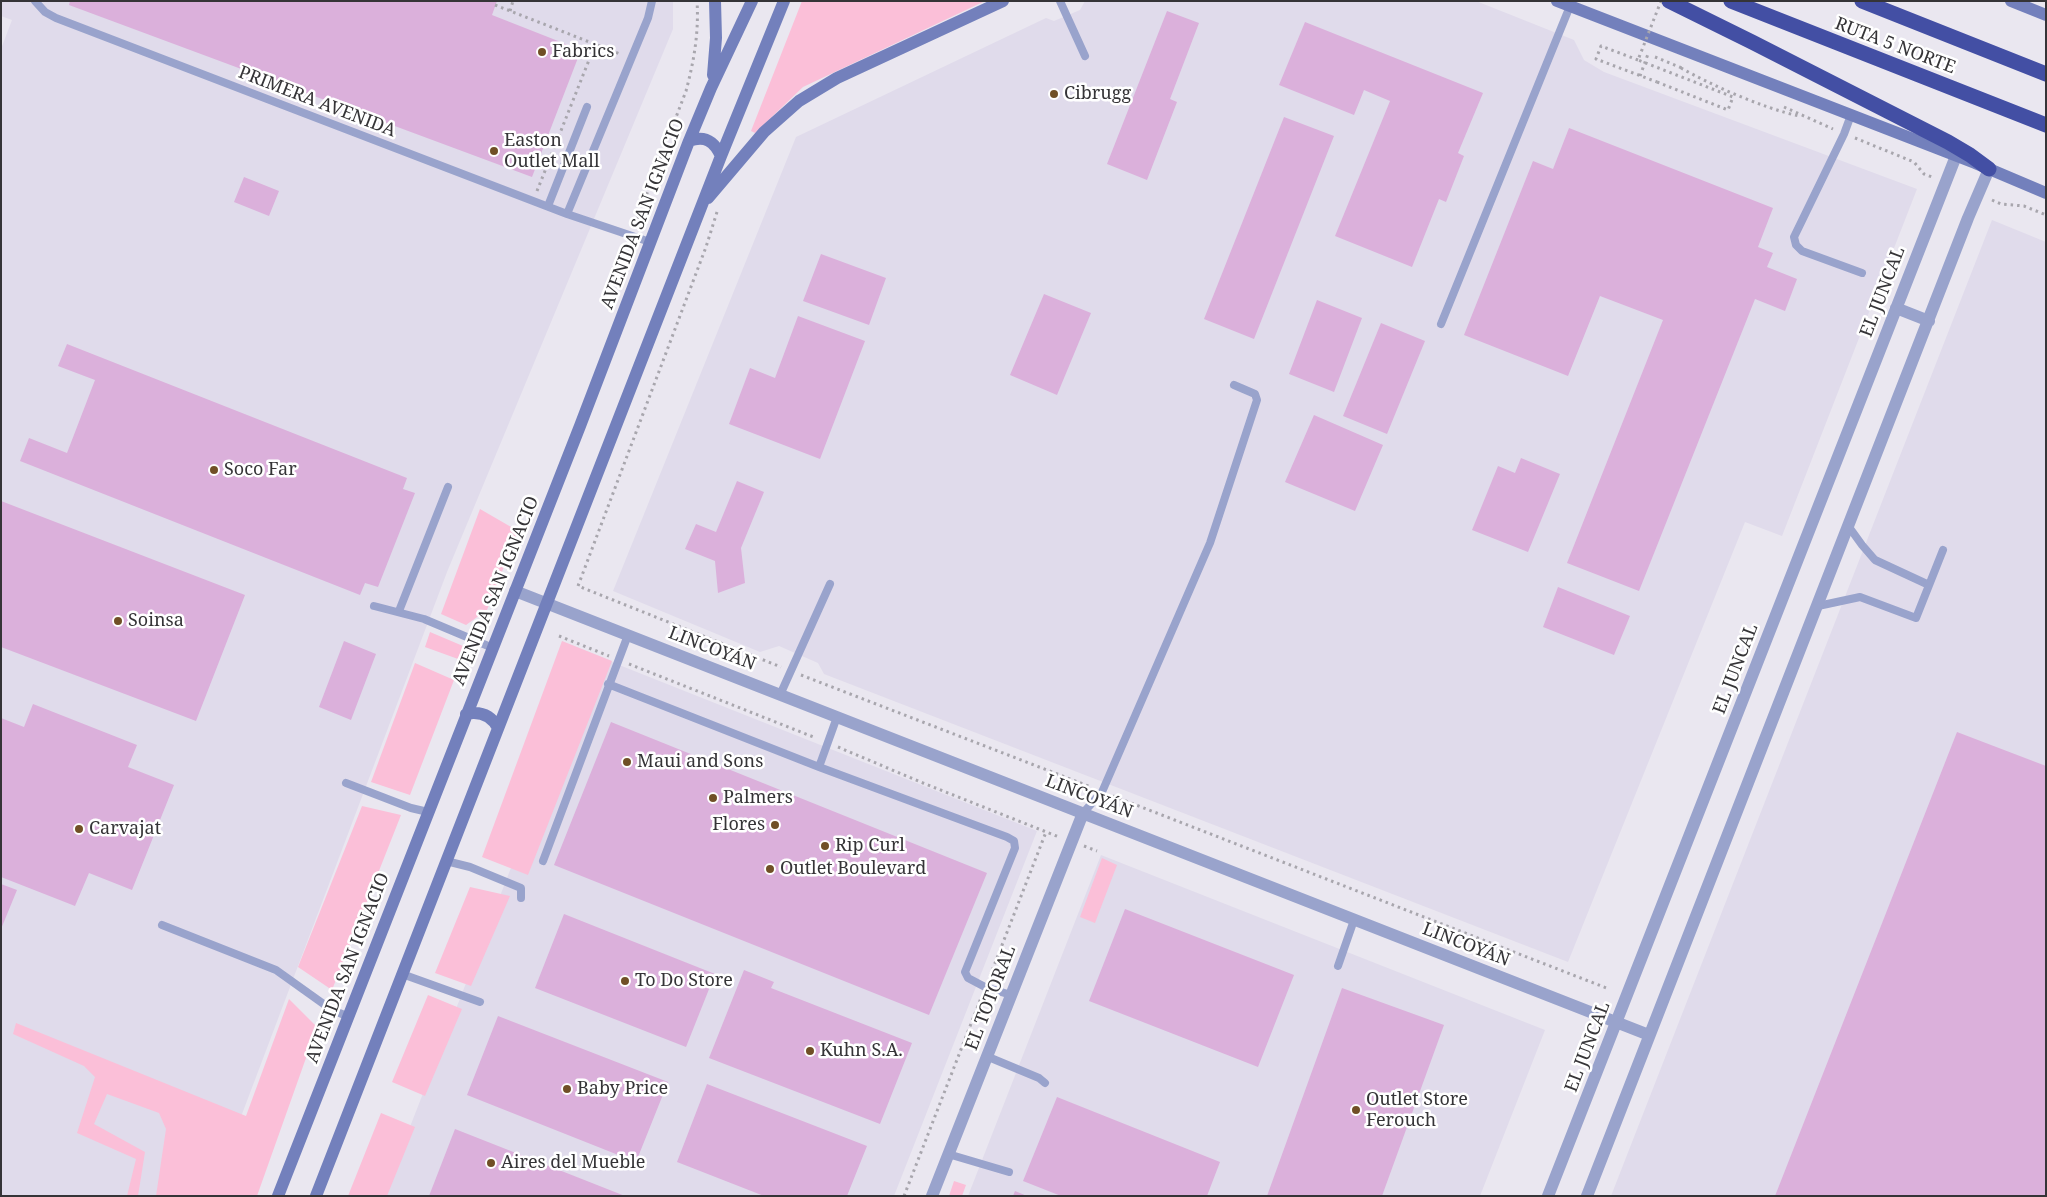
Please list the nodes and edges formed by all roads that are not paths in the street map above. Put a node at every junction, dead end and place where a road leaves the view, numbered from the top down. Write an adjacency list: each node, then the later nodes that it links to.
1 (35, 1): 27 (lane, PRIMERA AVENIDA)
2 (652, 1): 28 (lane)
3 (715, 1): 17 (main road)
4 (752, 1): 17 (main road, AVENIDA SAN IGNACIO)
5 (784, 1): 22 (main road)
6 (1003, 1): 26 (main road)
7 (1060, 1): 15 (lane)
8 (1557, 1): 13 (main road)
9 (1669, 1): 24 (highway)
10 (1731, 1): 20 (highway, RUTA 5 NORTE)
11 (1862, 1): 16 (highway, RUTA 5 NORTE)
12 (2011, 1): 14 (main road)
13 (1570, 6): 19 (main road); 33 (lane)
14 (2046, 15)
15 (1085, 56)
16 (2046, 74)
17 (711, 88): 21 (main road, AVENIDA SAN IGNACIO)
18 (587, 107): 27 (lane)
19 (1850, 115): 23 (main road); 30 (lane)
20 (2046, 125)
21 (689, 141): 22 (main road); 29 (main road, AVENIDA SAN IGNACIO)
22 (721, 156): 26 (main road)
23 (1956, 156): 24 (main road); 31 (street, EL JUNCAL)
24 (1989, 169): 25 (main road); 32 (street)
25 (2046, 193)
26 (702, 204): 41 (main road)
27 (548, 206): 28 (lane, PRIMERA AVENIDA)
28 (567, 214): 29 (lane, PRIMERA AVENIDA)
29 (650, 242): 40 (main road, AVENIDA SAN IGNACIO)
30 (1862, 274)
31 (1896, 308): 32 (street); 66 (street, EL JUNCAL)
32 (1929, 321): 36 (street)
33 (1441, 324)
34 (1234, 385): 55 (lane)
35 (448, 487): 44 (lane)
36 (1849, 526): 39 (lane); 43 (street)
37 (1943, 550): 39 (lane)
38 (830, 584): 48 (lane)
39 (1929, 584): 43 (lane)
40 (515, 591): 41 (street, LINCOYÁN); 46 (main road, AVENIDA SAN IGNACIO)
41 (546, 603): 45 (street, LINCOYÁN); 51 (main road)
42 (374, 606): 44 (lane)
43 (1818, 606): 67 (street)
44 (398, 611): 46 (lane)
45 (628, 635): 47 (lane); 48 (street, LINCOYÁN)
46 (493, 648): 49 (main road, AVENIDA SAN IGNACIO)
47 (608, 684): 52 (lane); 57 (lane)
48 (780, 695): 50 (street, LINCOYÁN)
49 (466, 714): 51 (main road); 54 (main road, AVENIDA SAN IGNACIO)
50 (837, 717): 52 (lane); 55 (street, LINCOYÁN)
51 (498, 728): 56 (main road)
52 (819, 767): 63 (lane)
53 (346, 783): 54 (lane)
54 (428, 812): 65 (main road, AVENIDA SAN IGNACIO)
55 (1083, 813): 59 (street, LINCOYÁN); 63 (street, EL TOTORAL)
56 (446, 861): 58 (lane); 62 (main road)
57 (543, 861)
58 (521, 898)
59 (1354, 920): 61 (lane); 66 (street, LINCOYÁN)
60 (162, 925): 65 (lane)
61 (1338, 966)
62 (402, 974): 64 (lane); 73 (main road)
63 (1011, 995): 68 (street, EL TOTORAL)
64 (480, 1002)
65 (348, 1016): 72 (main road, AVENIDA SAN IGNACIO)
66 (1616, 1022): 67 (street, LINCOYÁN); 75 (street, EL JUNCAL)
67 (1649, 1035): 76 (street)
68 (986, 1056): 69 (lane); 70 (street, EL TOTORAL)
69 (1045, 1083)
70 (948, 1154): 71 (lane); 74 (street, EL TOTORAL)
71 (1009, 1172)
72 (278, 1196)
73 (316, 1196)
74 (932, 1196)
75 (1548, 1196)
76 (1587, 1196)

